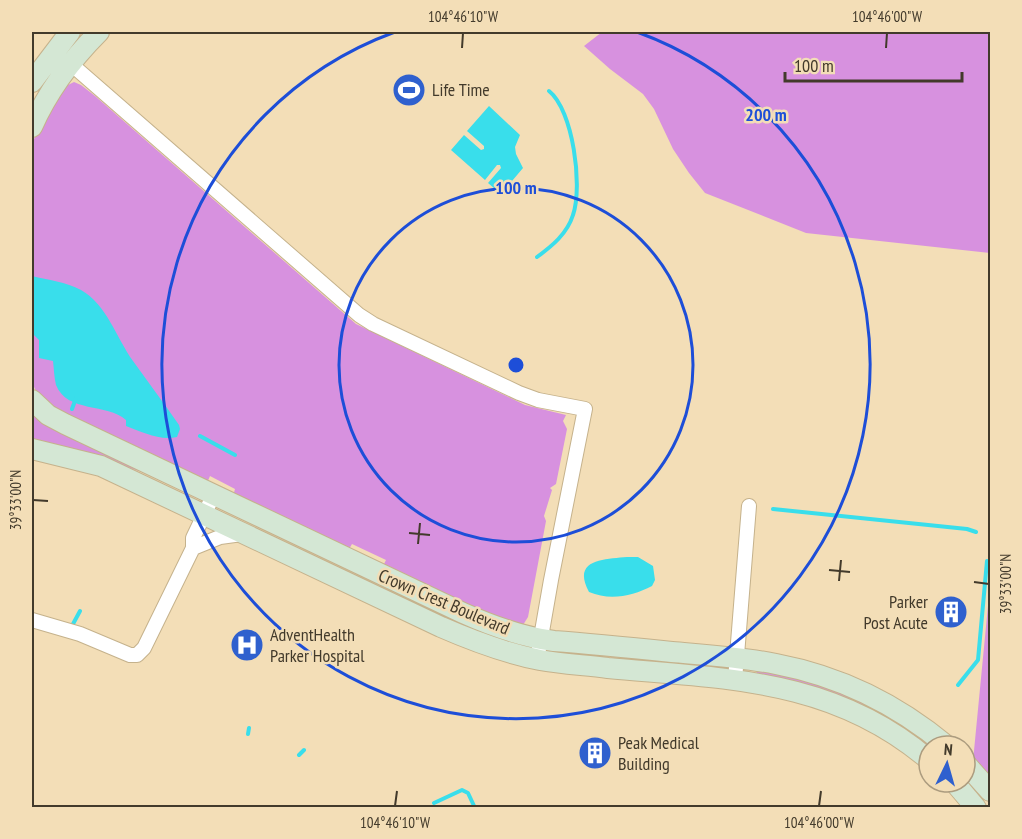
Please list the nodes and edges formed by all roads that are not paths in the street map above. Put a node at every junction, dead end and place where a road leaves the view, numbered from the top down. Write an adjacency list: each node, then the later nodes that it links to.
1 (70, 32): 4 (main road)
2 (99, 32): 3 (main road)
3 (70, 64): 5 (main road); 18 (street)
4 (32, 82)
5 (32, 127)
6 (32, 400): 10 (main road, Crown Crest Boulevard)
7 (32, 449): 9 (main road, Crown Crest Boulevard)
8 (32, 461): 9 (main road, Crown Crest Boulevard)
9 (137, 484): 12 (main road, Crown Crest Boulevard)
10 (214, 494): 12 (street); 15 (main road, Crown Crest Boulevard)
11 (749, 506): 19 (street)
12 (204, 514): 13 (main road, Crown Crest Boulevard); 14 (street)
13 (244, 533): 14 (street); 16 (main road, Crown Crest Boulevard)
14 (193, 548): 17 (street)
15 (365, 567): 16 (street); 18 (main road, Crown Crest Boulevard)
16 (356, 586): 20 (main road, Crown Crest Boulevard)
17 (32, 620)
18 (541, 639): 19 (main road, Crown Crest Boulevard); 20 (street)
19 (737, 658): 21 (street); 22 (main road, Crown Crest Boulevard)
20 (537, 660): 21 (main road, Crown Crest Boulevard)
21 (735, 680): 23 (main road, Crown Crest Boulevard)
22 (930, 734)
23 (917, 751)
24 (977, 776): 25 (main road)
25 (990, 791)
26 (965, 794): 27 (main road)
27 (976, 807)

